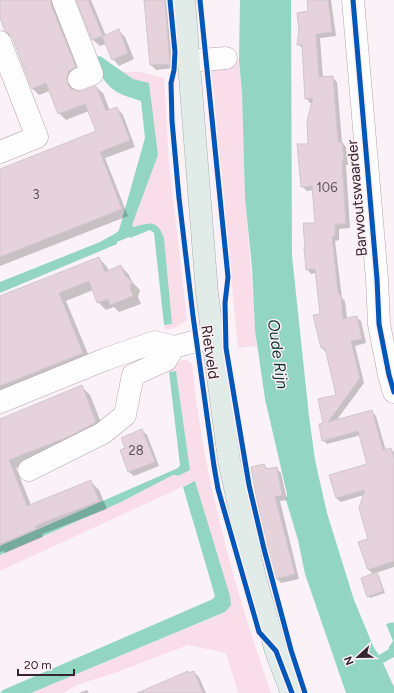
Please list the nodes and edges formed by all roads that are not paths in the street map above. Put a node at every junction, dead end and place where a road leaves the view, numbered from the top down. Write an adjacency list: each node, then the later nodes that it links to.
1 (63, 0): 7 (street)
2 (184, 0): 6 (main road, Rietveld)
3 (353, 0): 11 (street, Barwoutswaarder)
4 (0, 42): 8 (street)
5 (226, 58): 6 (street)
6 (189, 61): 9 (main road, Rietveld)
7 (79, 79)
8 (0, 152)
9 (212, 339): 10 (street); 14 (main road, Rietveld)
10 (174, 347): 12 (street); 13 (street)
11 (394, 392)
12 (0, 402)
13 (29, 470)
14 (292, 693)

